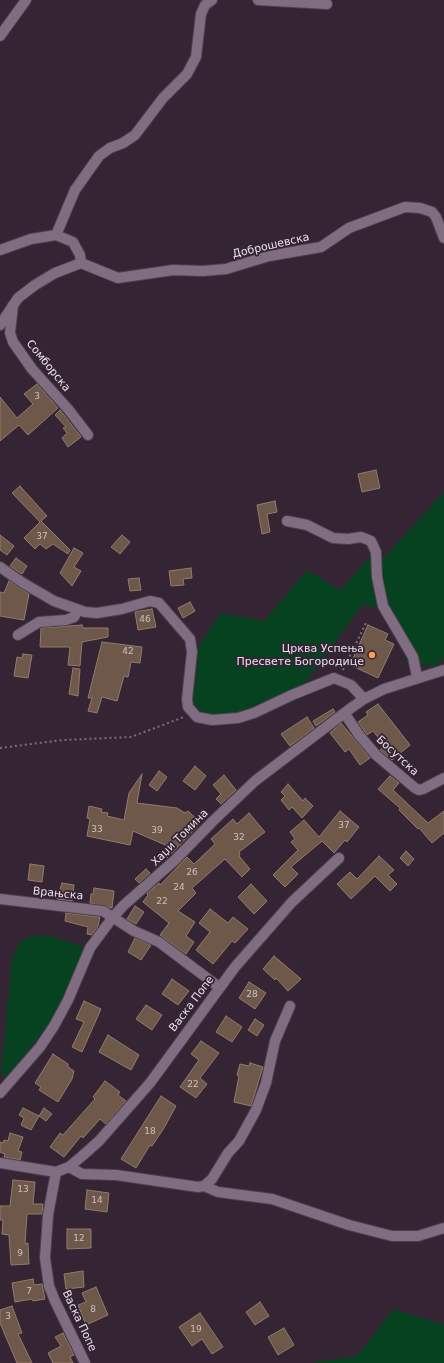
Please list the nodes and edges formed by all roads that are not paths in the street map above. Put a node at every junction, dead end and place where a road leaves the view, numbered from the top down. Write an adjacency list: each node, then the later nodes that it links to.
1 (26, 0): 5 (street)
2 (258, 0): 4 (street)
3 (209, 1): 6 (street)
4 (327, 4)
5 (0, 36)
6 (56, 235): 8 (street); 9 (street)
7 (444, 238): 9 (street, Доброшевска)
8 (1, 248)
9 (81, 263): 10 (street)
10 (13, 304): 11 (street); 12 (street, Сомборска)
11 (0, 325)
12 (88, 435)
13 (288, 521): 18 (street)
14 (0, 567): 15 (street)
15 (78, 610): 16 (street); 19 (street)
16 (18, 635)
17 (444, 670): 18 (street, Хаџи Томина)
18 (417, 677): 19 (street, Хаџи Томина)
19 (364, 699): 20 (street, Хаџи Томина)
20 (345, 714): 21 (street, Босутска); 24 (street, Хаџи Томина)
21 (444, 778)
22 (339, 858): 25 (street, Васка Попе)
23 (0, 899): 24 (street, Врањска)
24 (112, 917): 25 (street, Врањска); 27 (street, Хаџи Томина)
25 (219, 987): 29 (street, Васка Попе)
26 (290, 1006): 31 (street)
27 (0, 1093)
28 (0, 1162): 30 (street)
29 (69, 1167): 30 (street, Васка Попе); 31 (street)
30 (56, 1172): 33 (street, Васка Попе)
31 (204, 1186): 32 (street)
32 (444, 1228)
33 (85, 1363)

